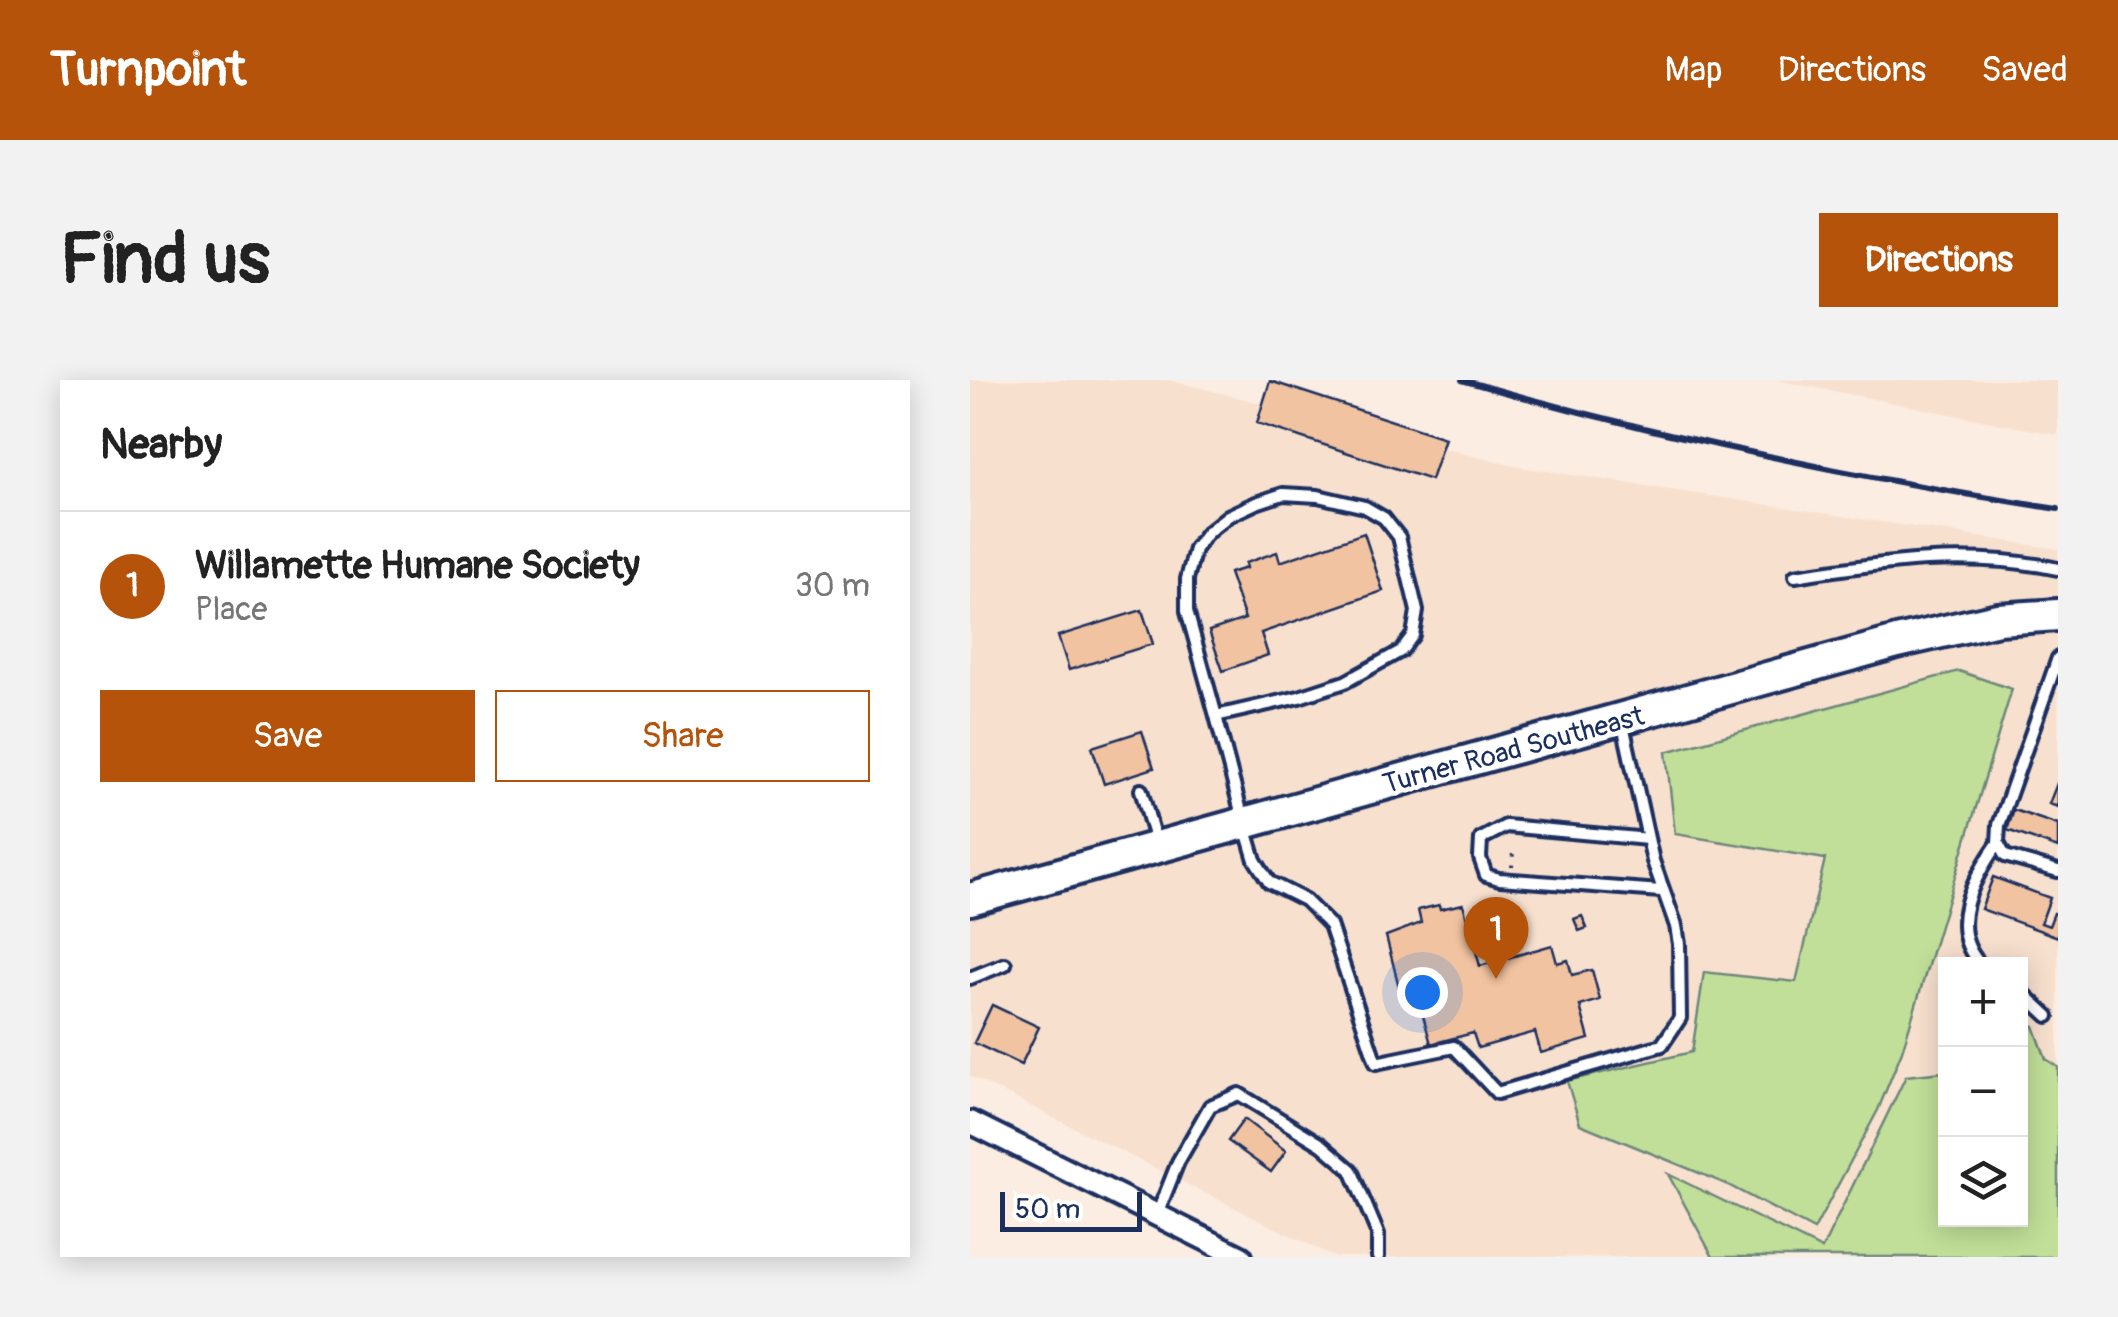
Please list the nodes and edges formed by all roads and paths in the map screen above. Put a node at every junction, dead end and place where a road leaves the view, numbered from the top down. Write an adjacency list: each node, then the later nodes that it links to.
1 (2058, 569): 2 (lane)
2 (1795, 576)
3 (2058, 615): 6 (main road, Turner Road Southeast)
4 (2058, 658): 10 (lane)
5 (1216, 716): 5 (lane); 8 (lane)
6 (1622, 719): 8 (main road, Turner Road Southeast); 9 (lane)
7 (1141, 790): 11 (lane)
8 (1244, 823): 11 (main road, Turner Road Southeast); 15 (lane)
9 (1648, 839): 14 (lane); 15 (lane)
10 (1998, 843): 13 (lane); 17 (lane)
11 (1158, 847): 16 (main road, Turner Road Southeast)
12 (1513, 852): 14 (path)
13 (2058, 871)
14 (1510, 880): 15 (lane); 19 (path)
15 (1661, 891)
16 (970, 898)
17 (1974, 957)
18 (1005, 964): 20 (lane)
19 (1480, 966)
20 (970, 978)
21 (2028, 997): 22 (lane)
22 (2048, 1016)
23 (970, 1122): 24 (street)
24 (1157, 1214): 25 (street); 26 (lane)
25 (1241, 1257)
26 (1378, 1257)

